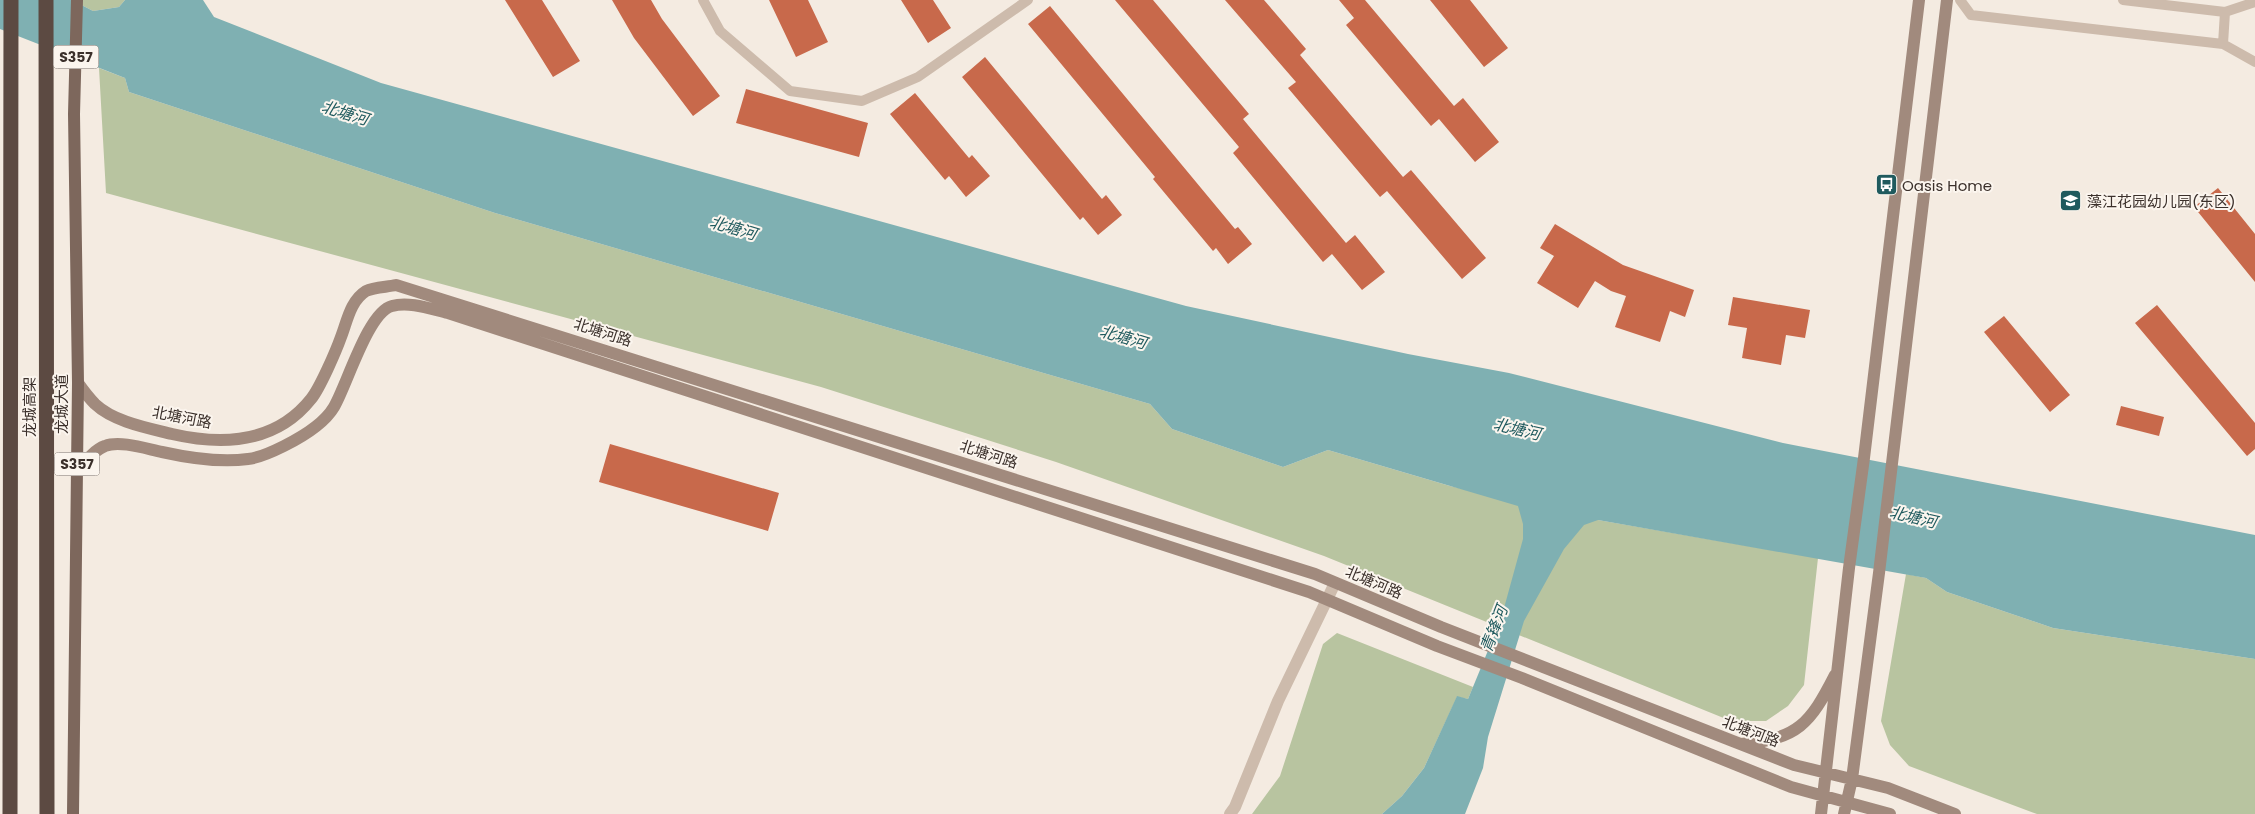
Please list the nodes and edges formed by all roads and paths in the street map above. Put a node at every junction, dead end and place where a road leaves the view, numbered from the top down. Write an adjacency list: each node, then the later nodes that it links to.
1 (11, 0): 24 (highway, 龙城高架)
2 (46, 0): 25 (highway, 龙城高架)
3 (77, 0): 14 (main road, 龙城大道 / S357)
4 (703, 0): 5 (lane)
5 (1028, 0)
6 (1919, 0): 18 (main road)
7 (1948, 0): 21 (main road)
8 (1960, 0): 12 (lane)
9 (2123, 0): 11 (lane)
10 (2255, 2): 11 (lane)
11 (2225, 12): 12 (lane)
12 (2223, 44): 13 (lane)
13 (2255, 62)
14 (78, 384): 15 (main road, 龙城大道 / S357); 16 (main road, 北塘河路)
15 (77, 471): 17 (main road, 北塘河路); 26 (main road, 龙城大道 / S357)
16 (1335, 583): 17 (street); 19 (main road, 北塘河路)
17 (1327, 600): 22 (main road, 北塘河路); 27 (street)
18 (1839, 666): 19 (main road); 20 (main road)
19 (1739, 744): 20 (main road, 北塘河路)
20 (1828, 774): 21 (main road, 北塘河路); 22 (main road)
21 (1852, 779): 23 (main road); 31 (main road, 北塘河路)
22 (1825, 795): 23 (main road, 北塘河路); 28 (main road)
23 (1847, 801): 29 (main road); 30 (main road, 北塘河路)
24 (10, 814)
25 (47, 814)
26 (73, 814)
27 (1230, 814)
28 (1821, 814)
29 (1844, 814)
30 (1890, 814)
31 (1955, 814)

